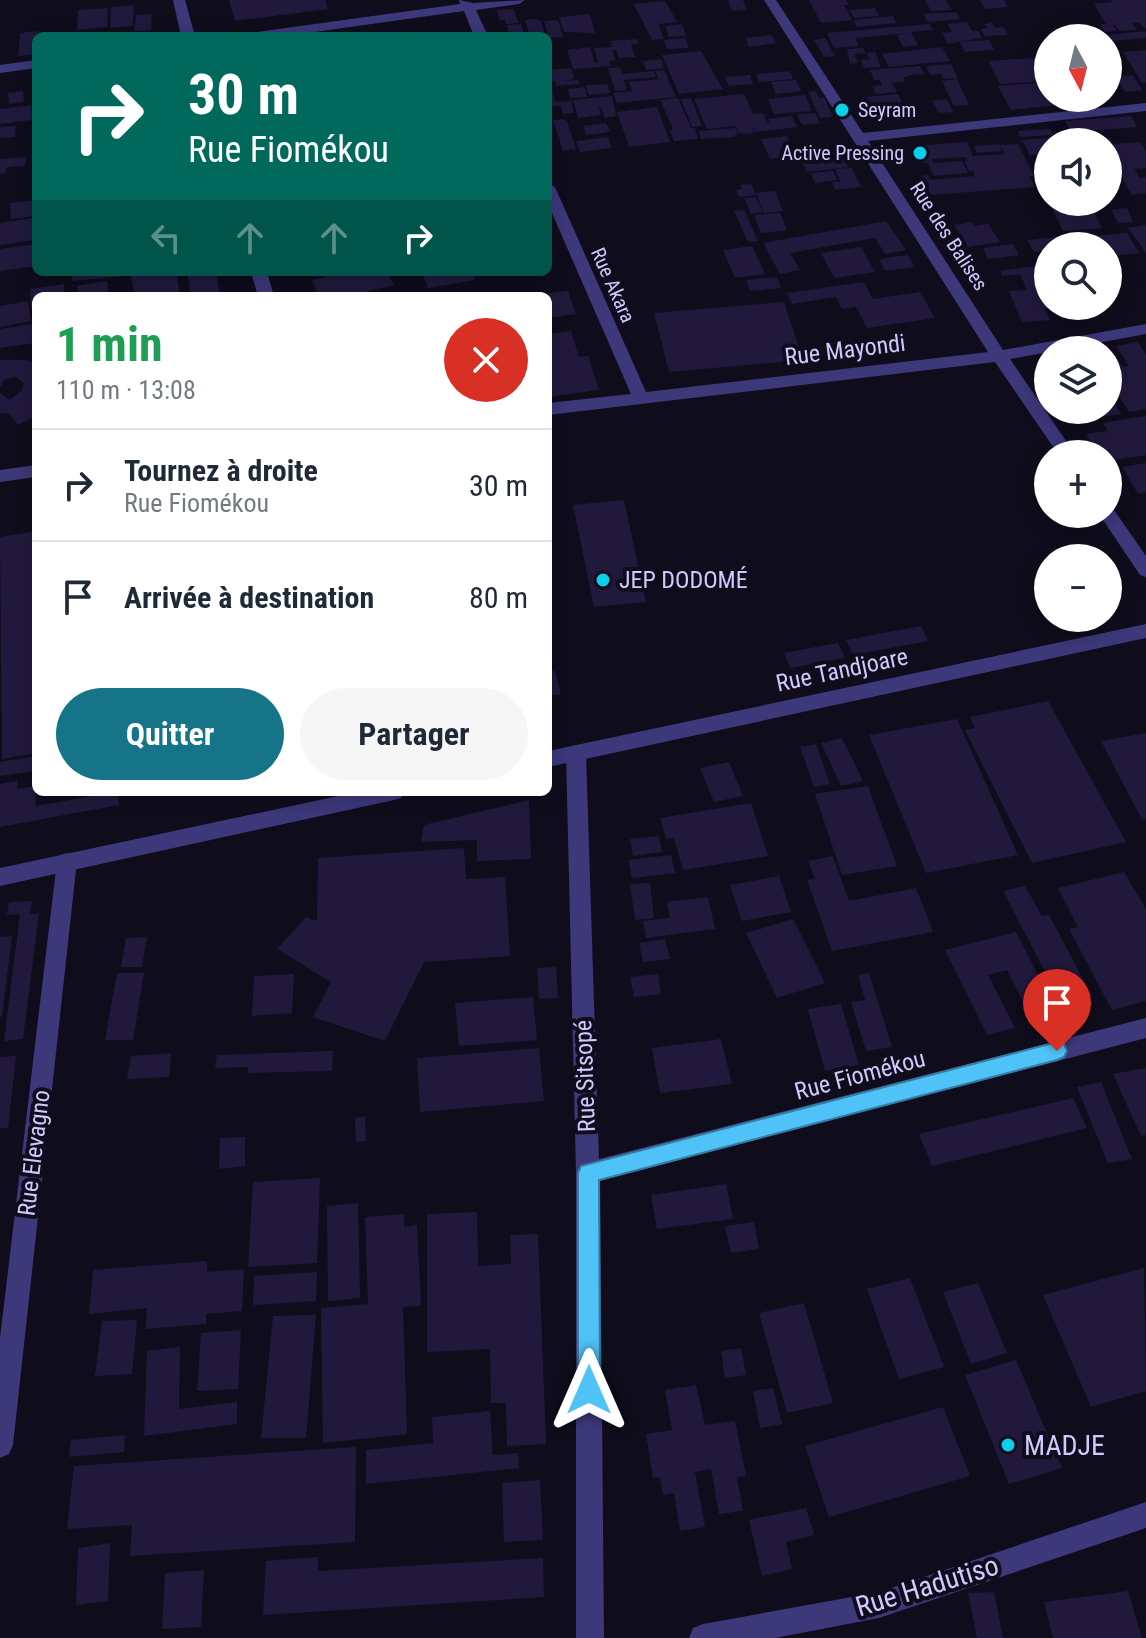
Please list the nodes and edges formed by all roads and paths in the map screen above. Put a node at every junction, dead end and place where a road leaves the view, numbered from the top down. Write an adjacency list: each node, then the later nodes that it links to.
1 (179, 0): 5 (street)
2 (519, 0): 4 (street)
3 (770, 0): 11 (street, Rue des Balises)
4 (467, 4): 6 (street); 7 (street)
5 (187, 32)
6 (283, 32)
7 (479, 32)
8 (32, 65): 9 (street)
9 (0, 69)
10 (1146, 107): 11 (street)
11 (859, 138): 14 (street, Rue des Balises)
12 (552, 196): 15 (street, Rue Akara)
13 (1146, 329): 14 (street, Rue Mayondi)
14 (999, 356): 15 (street, Rue Mayondi); 17 (street, Rue des Balises)
15 (641, 398): 16 (street, Rue Mayondi)
16 (552, 409)
17 (1057, 440)
18 (32, 472): 19 (street)
19 (0, 476)
20 (1118, 528): 21 (street)
21 (1146, 570)
22 (1146, 631): 23 (street, Rue Tandjoare)
23 (576, 753): 24 (street, Rue Tandjoare); 29 (street, Rue Sitsopé)
24 (552, 758)
25 (375, 796): 26 (street)
26 (67, 861): 27 (street); 30 (street, Rue Elevagno)
27 (0, 877)
28 (1146, 1028): 29 (street, Rue Fiomékou)
29 (588, 1173): 32 (street, Rue Sitsopé)
30 (0, 1445)
31 (1146, 1515): 33 (street, Rue Hadutiso)
32 (590, 1638)
33 (703, 1638)

